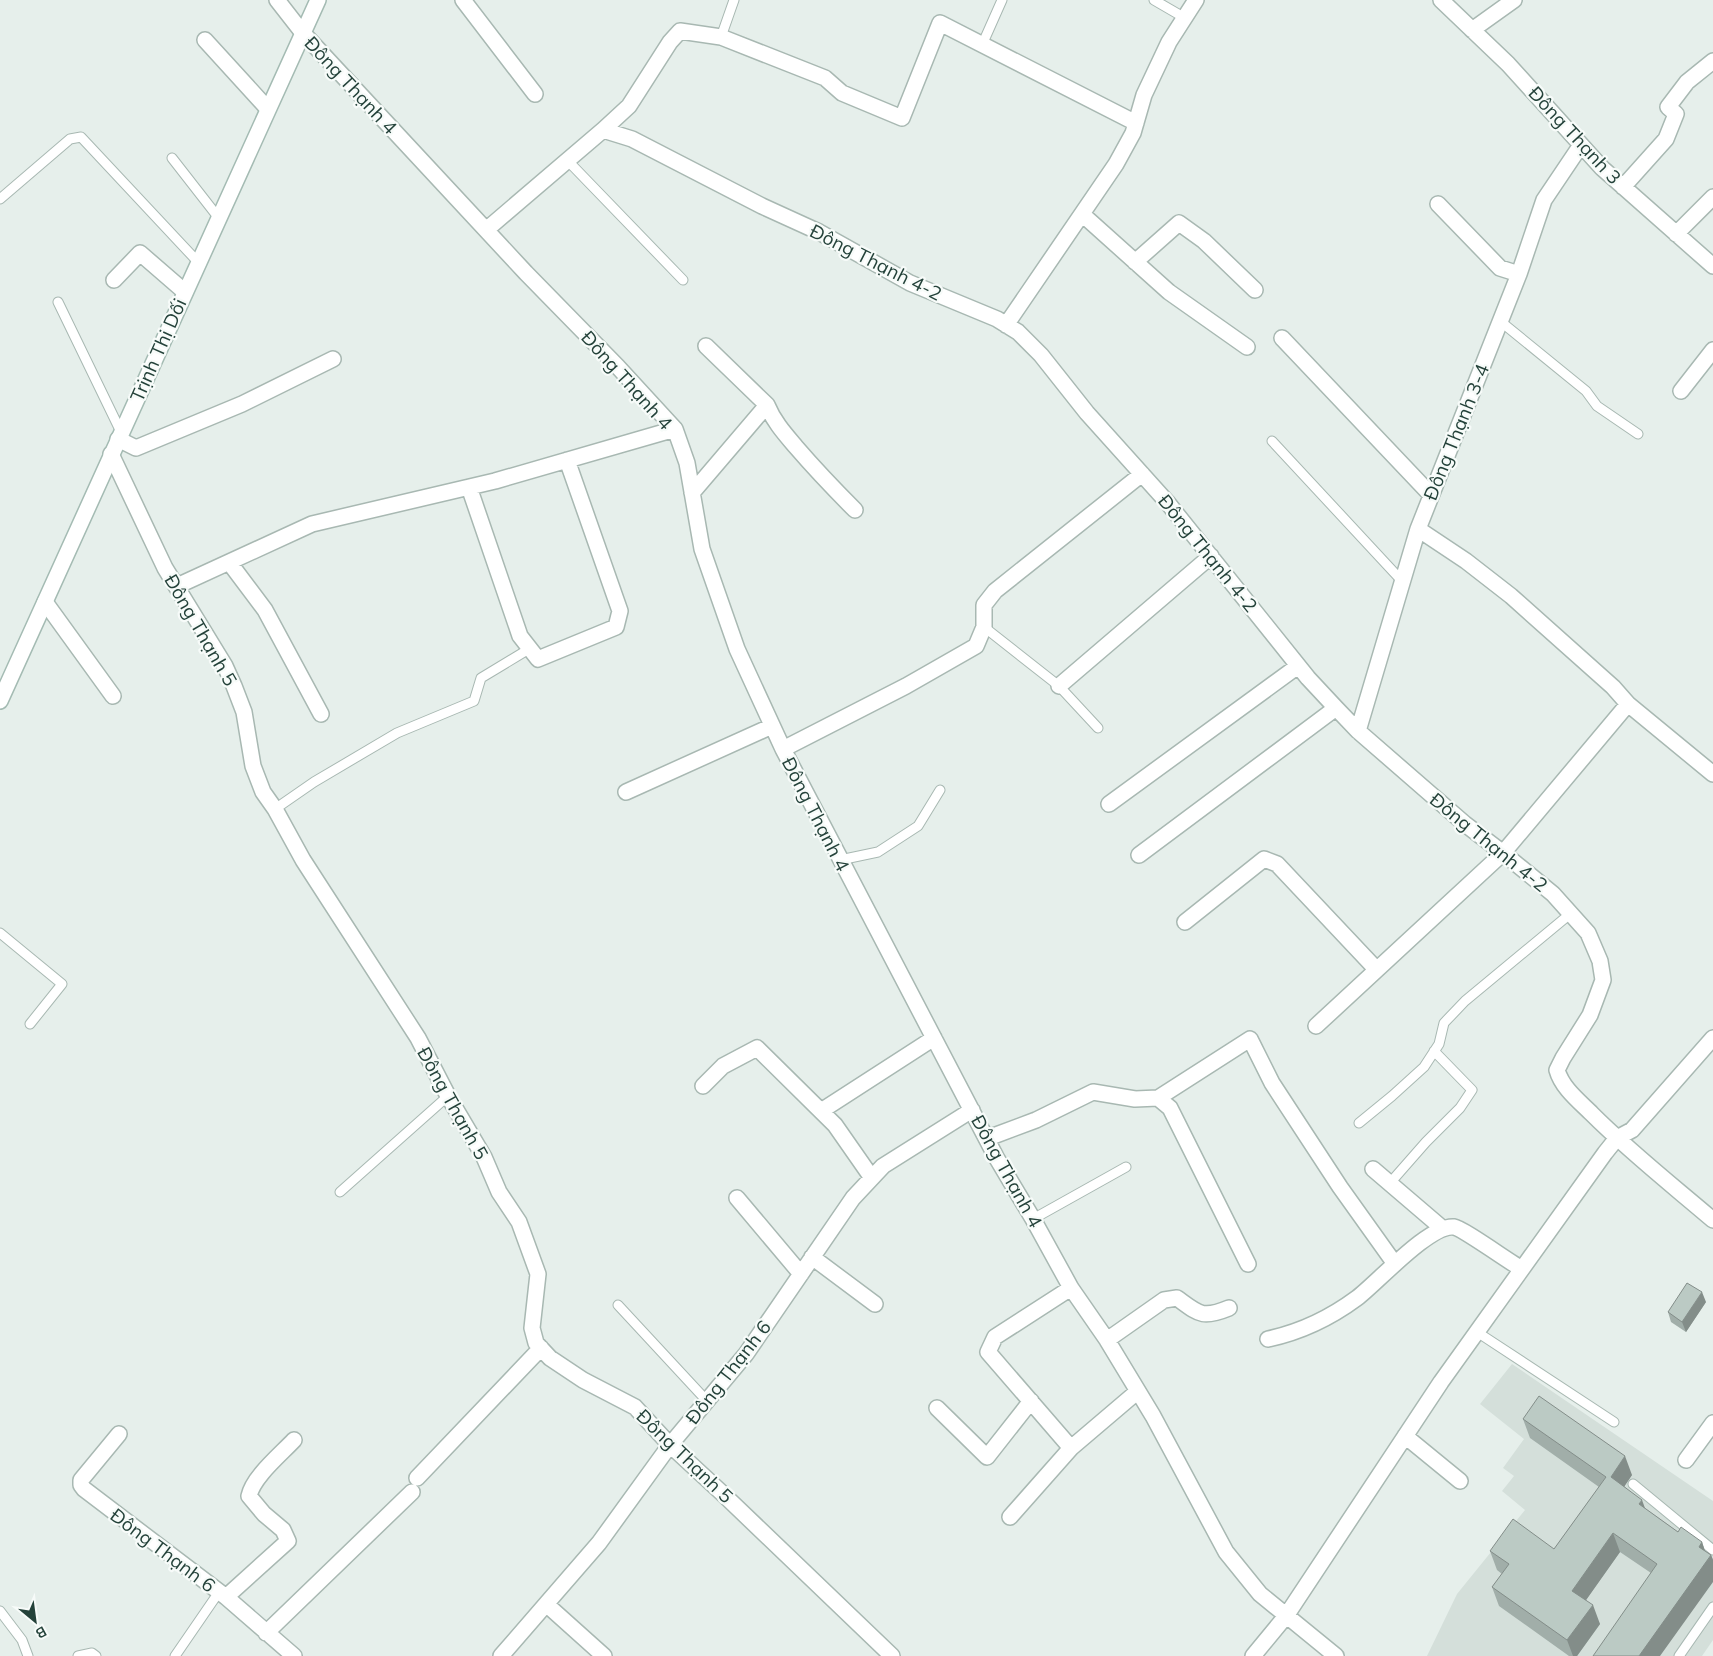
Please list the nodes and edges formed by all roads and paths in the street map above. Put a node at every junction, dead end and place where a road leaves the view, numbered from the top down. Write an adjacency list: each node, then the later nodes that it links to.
1 (277, 0): 12 (street, Đông Thạnh 4)
2 (318, 0): 12 (street, Trịnh Thị Dối)
3 (463, 0): 17 (street)
4 (734, 0): 13 (lane)
5 (1002, 0): 15 (lane)
6 (1154, 0): 10 (lane)
7 (1196, 0): 10 (street)
8 (1441, 0): 11 (street, Đông Thạnh 3)
9 (1514, 0): 11 (street)
10 (1185, 18): 19 (street)
11 (1472, 30): 21 (street, Đông Thạnh 3)
12 (302, 32): 18 (street, Trịnh Thị Dối); 30 (street, Đông Thạnh 4)
13 (721, 37): 15 (street); 20 (street)
14 (205, 40): 18 (street)
15 (982, 45): 19 (street)
16 (1713, 61): 24 (street)
17 (535, 94)
18 (267, 108): 29 (street, Trịnh Thị Dối)
19 (1136, 123): 28 (street)
20 (604, 130): 23 (street); 42 (street, Đông Thạnh 4-2)
21 (1581, 145): 24 (street, Đông Thạnh 3); 35 (street, Đông Thạnh 3-4)
22 (172, 158): 29 (lane)
23 (568, 161): 30 (street); 37 (lane)
24 (1624, 187): 31 (street, Đông Thạnh 3)
25 (1713, 197): 31 (street)
26 (0, 199): 32 (lane)
27 (1438, 204): 35 (street)
28 (1082, 214): 33 (street); 42 (street)
29 (218, 217): 32 (street, Trịnh Thị Dối)
30 (486, 230): 50 (street, Đông Thạnh 4)
31 (1676, 234): 34 (street, Đông Thạnh 3)
32 (198, 262): 39 (street, Trịnh Thị Dối)
33 (1135, 262): 38 (street); 45 (street)
34 (1713, 266)
35 (1518, 274): 41 (street, Đông Thạnh 3-4)
36 (114, 280): 39 (street)
37 (683, 280)
38 (1255, 290)
39 (185, 292): 52 (street, Trịnh Thị Dối)
40 (58, 302): 52 (lane)
41 (1500, 321): 51 (lane); 59 (street, Đông Thạnh 3-4)
42 (1006, 325): 56 (street, Đông Thạnh 4-2)
43 (1282, 338): 59 (street)
44 (706, 346): 49 (street)
45 (1246, 347)
46 (1713, 350): 48 (street)
47 (333, 359): 52 (street)
48 (1682, 391)
49 (767, 406): 58 (street); 60 (street)
50 (674, 430): 55 (street); 58 (street, Đông Thạnh 4)
51 (1638, 434)
52 (119, 436): 54 (street, Trịnh Thị Dối)
53 (1272, 441): 64 (lane)
54 (111, 454): 65 (street, Đông Thạnh 5); 66 (street, Trịnh Thị Dối)
55 (568, 460): 57 (street); 68 (street)
56 (1142, 474): 62 (street, Đông Thạnh 4-2); 67 (street)
57 (469, 487): 63 (street); 68 (street)
58 (692, 494): 76 (street, Đông Thạnh 4)
59 (1431, 495): 61 (street, Đông Thạnh 3-4)
60 (855, 510)
61 (1418, 529): 64 (street, Đông Thạnh 3-4); 73 (street)
62 (1212, 556): 69 (street, Đông Thạnh 4-2); 70 (street)
63 (229, 562): 65 (street); 75 (street)
64 (1402, 581): 78 (street, Đông Thạnh 3-4)
65 (177, 586): 84 (street, Đông Thạnh 5)
66 (45, 602): 71 (street); 72 (street, Trịnh Thị Dối)
67 (984, 627): 70 (lane); 79 (street)
68 (529, 649): 84 (lane)
69 (1298, 666): 74 (street, Đông Thạnh 4-2); 83 (street)
70 (1059, 686): 77 (lane)
71 (113, 696)
72 (0, 701)
73 (1628, 704): 80 (street); 85 (street)
74 (1336, 708): 78 (street, Đông Thạnh 4-2); 86 (street)
75 (321, 714)
76 (772, 726): 79 (street, Đông Thạnh 4); 82 (street)
77 (1098, 728)
78 (1358, 731): 85 (street, Đông Thạnh 4-2)
79 (782, 749): 87 (street, Đông Thạnh 4)
80 (1713, 774)
81 (940, 790): 87 (lane)
82 (626, 792)
83 (1109, 804)
84 (275, 810): 98 (street, Đông Thạnh 5)
85 (1503, 852): 88 (street, Đông Thạnh 4-2); 91 (street)
86 (1140, 855)
87 (840, 860): 94 (street, Đông Thạnh 4)
88 (1570, 914): 96 (lane); 104 (street, Đông Thạnh 4-2)
89 (1185, 922): 91 (street)
90 (0, 933): 92 (lane)
91 (1376, 969): 93 (street)
92 (30, 1024)
93 (1316, 1026)
94 (934, 1038): 100 (street, Đông Thạnh 4); 101 (street)
95 (1713, 1038): 104 (street)
96 (1434, 1051): 102 (lane); 108 (lane)
97 (702, 1086): 101 (street)
98 (448, 1096): 109 (lane); 126 (street, Đông Thạnh 5)
99 (1158, 1098): 103 (street); 115 (street); 116 (street)
100 (972, 1110): 103 (street, Đông Thạnh 4); 107 (street, Đông Thạnh 6)
101 (821, 1111): 107 (street)
102 (1359, 1123)
103 (988, 1138): 111 (street, Đông Thạnh 4)
104 (1617, 1138): 112 (street, Đông Thạnh 4-2); 117 (street)
105 (1126, 1167): 111 (lane)
106 (1373, 1168): 108 (street)
107 (872, 1178): 114 (street, Đông Thạnh 6)
108 (1390, 1183): 113 (street)
109 (340, 1192)
110 (738, 1198): 118 (street)
111 (1034, 1219): 119 (street, Đông Thạnh 4)
112 (1713, 1220)
113 (1442, 1228): 116 (street); 117 (street)
114 (812, 1257): 118 (street, Đông Thạnh 6); 120 (street)
115 (1248, 1264)
116 (1395, 1264): 125 (street)
117 (1522, 1270): 123 (street)
118 (801, 1274): 128 (street, Đông Thạnh 6)
119 (1071, 1288): 124 (street, Đông Thạnh 4); 129 (street)
120 (875, 1304)
121 (618, 1305): 128 (lane)
122 (1229, 1308): 124 (street)
123 (1477, 1332): 131 (lane); 134 (street)
124 (1107, 1340): 127 (street, Đông Thạnh 4)
125 (1268, 1340)
126 (541, 1348): 136 (street, Đông Thạnh 5); 139 (street)
127 (1138, 1391): 137 (street); 149 (street, Đông Thạnh 4)
128 (707, 1401): 136 (street, Đông Thạnh 6)
129 (1031, 1401): 130 (street); 137 (street)
130 (937, 1408)
131 (1614, 1422)
132 (1713, 1423): 138 (street)
133 (119, 1434): 145 (street, Đông Thạnh 6)
134 (1405, 1436): 140 (street); 149 (street)
135 (294, 1440): 145 (street)
136 (670, 1445): 146 (street, Đông Thạnh 6); 158 (street, Đông Thạnh 5)
137 (1071, 1448): 143 (street)
138 (1686, 1460)
139 (418, 1478)
140 (1460, 1481)
141 (1633, 1484): 144 (lane)
142 (412, 1492): 150 (street)
143 (1010, 1517)
144 (1713, 1550)
145 (222, 1595): 150 (street, Đông Thạnh 6); 154 (lane)
146 (546, 1604): 156 (street, Đông Thạnh 6); 157 (street)
147 (1713, 1607): 161 (lane)
148 (0, 1611): 151 (lane)
149 (1286, 1616): 159 (street); 160 (street, Đông Thạnh 4)
150 (266, 1633): 155 (street, Đông Thạnh 6)
151 (28, 1656)
152 (78, 1656): 153 (lane)
153 (96, 1656)
154 (175, 1656)
155 (294, 1656)
156 (501, 1656)
157 (604, 1656)
158 (892, 1656)
159 (1253, 1656)
160 (1336, 1656)
161 (1679, 1656)

